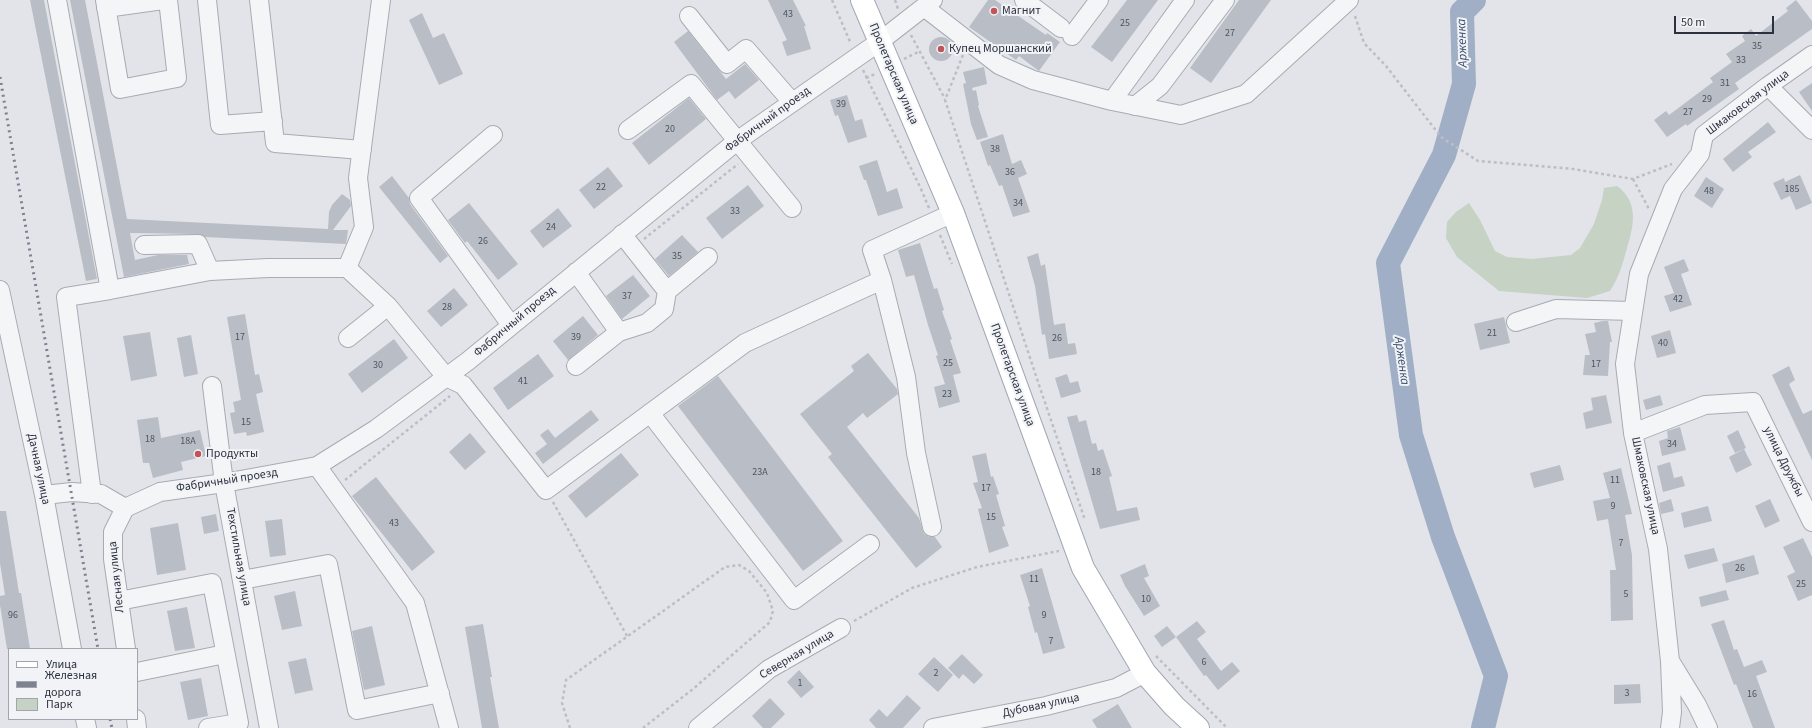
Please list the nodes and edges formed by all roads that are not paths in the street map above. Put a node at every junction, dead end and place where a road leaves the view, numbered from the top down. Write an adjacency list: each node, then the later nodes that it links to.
1 (56, 0): 38 (street)
2 (164, 0): 14 (street)
3 (168, 0): 14 (street)
4 (207, 0): 22 (street)
5 (259, 0): 22 (street)
6 (381, 0): 27 (street)
7 (862, 0): 16 (main road, Пролетарская улица)
8 (1024, 0): 9 (street)
9 (1099, 0)
10 (1185, 0): 19 (street)
11 (1226, 0): 21 (street)
12 (1349, 0): 21 (street)
13 (929, 3): 16 (street, Фабричный проезд); 19 (street)
14 (106, 4)
15 (689, 16): 20 (street)
16 (879, 42): 20 (street, Фабричный проезд); 29 (main road, Пролетарская улица)
17 (1812, 55): 18 (street, Шмаковская улица)
18 (1768, 86): 24 (street); 41 (street, Шмаковская улица)
19 (1112, 101): 21 (street)
20 (792, 102): 26 (street, Фабричный проезд)
21 (1135, 106)
22 (273, 120): 27 (street)
23 (628, 130): 26 (street)
24 (1812, 130)
25 (492, 135): 43 (street)
26 (737, 141): 28 (street); 30 (street, Фабричный проезд)
27 (362, 150): 33 (street)
28 (792, 208)
29 (943, 217): 36 (street); 67 (main road, Пролетарская улица)
30 (622, 234): 35 (street, Фабричный проезд); 39 (street)
31 (144, 245): 34 (street)
32 (708, 257): 39 (street)
33 (347, 268): 34 (street); 40 (street)
34 (210, 271): 38 (street)
35 (576, 272): 43 (street, Фабричный проезд); 44 (street)
36 (882, 280): 49 (street); 57 (street)
37 (0, 290): 54 (street, Дачная улица)
38 (110, 290): 53 (street)
39 (667, 291): 44 (street)
40 (388, 306): 45 (street); 47 (street)
41 (1633, 311): 42 (street); 50 (street, Шмаковская улица)
42 (1516, 322)
43 (511, 325): 47 (street, Фабричный проезд)
44 (619, 332): 46 (street)
45 (348, 338)
46 (576, 366)
47 (446, 377): 49 (street); 51 (street, Фабричный проезд)
48 (212, 386): 52 (street, Техстильная улица)
49 (650, 413): 58 (street)
50 (1633, 433): 56 (street, улица Дружбы); 65 (street, Шмаковская улица)
51 (317, 466): 52 (street, Фабричный проезд); 68 (street)
52 (224, 483): 55 (street, Фабричный проезд); 59 (street, Техстильная улица)
53 (92, 494): 54 (street); 55 (street)
54 (44, 495): 62 (street, Дачная улица)
55 (125, 508): 60 (street, Лесная улица)
56 (1812, 522)
57 (932, 527)
58 (870, 544)
59 (242, 580): 68 (street); 70 (street, Техстильная улица)
60 (119, 601): 63 (street, Лесная улица); 64 (street)
61 (841, 628): 72 (street, Северная улица)
62 (72, 648)
63 (126, 648)
64 (225, 654): 66 (street); 69 (street)
65 (1670, 661): 75 (street, Шмаковская улица); 76 (street, Шмаковская улица)
66 (138, 672)
67 (1145, 673): 73 (street, Дубовая улица); 74 (main road, Пролетарская улица)
68 (440, 693): 71 (street)
69 (208, 728)
70 (269, 728)
71 (450, 728)
72 (698, 728)
73 (934, 728)
74 (1198, 728)
75 (1670, 728)
76 (1708, 728)

